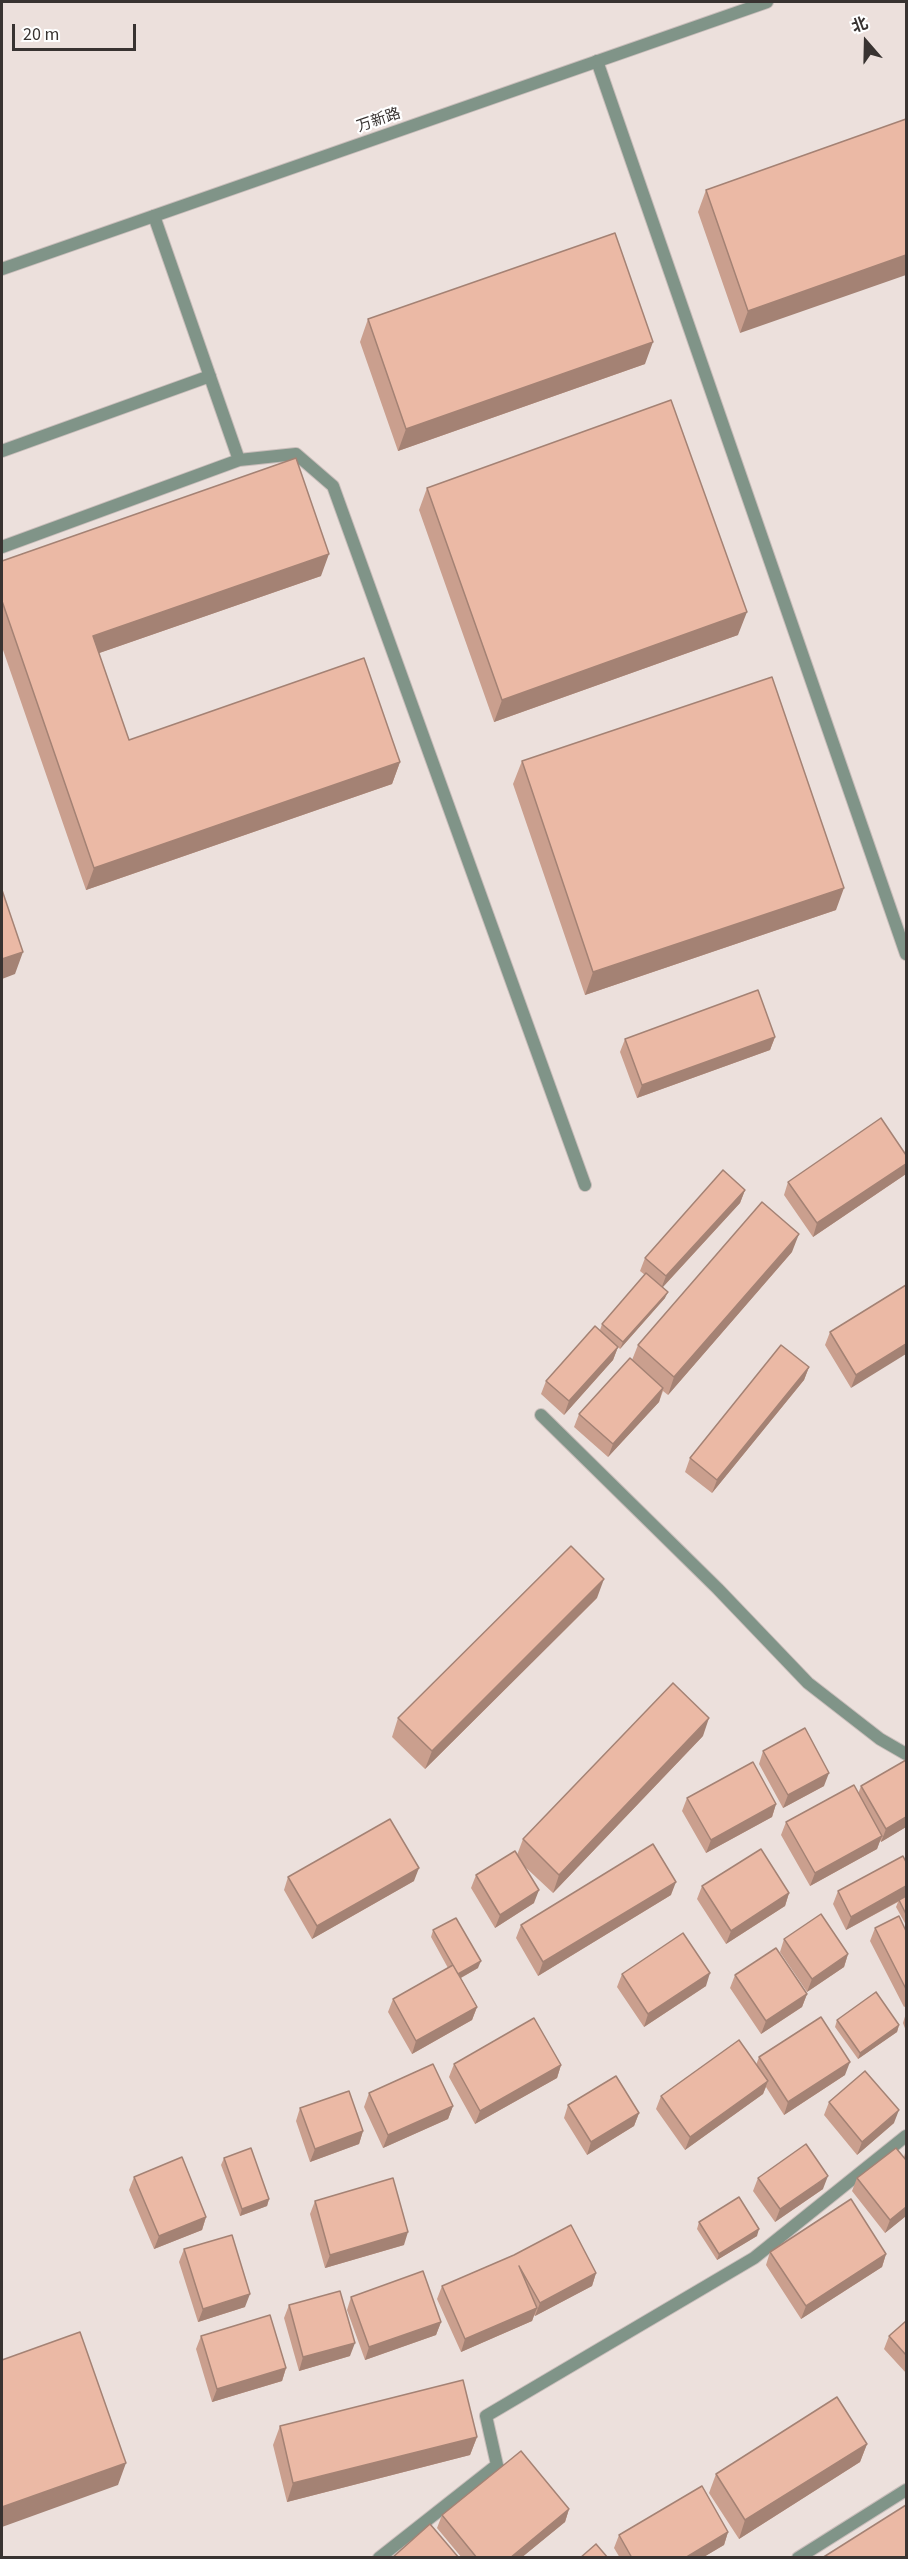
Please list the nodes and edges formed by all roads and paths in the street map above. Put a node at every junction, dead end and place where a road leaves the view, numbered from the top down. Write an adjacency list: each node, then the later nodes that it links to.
1 (767, 2): 2 (street, 万新路)
2 (597, 61): 3 (street, 万新路); 9 (street)
3 (154, 216): 4 (street, 万新路); 5 (street)
4 (2, 269)
5 (210, 376): 6 (street); 7 (street)
6 (2, 451)
7 (239, 460): 8 (street); 10 (street)
8 (2, 546)
9 (906, 954)
10 (585, 1185)
11 (541, 1415): 12 (street)
12 (906, 1754)
13 (906, 2136): 15 (street)
14 (906, 2490): 16 (street)
15 (379, 2558)
16 (798, 2558)

